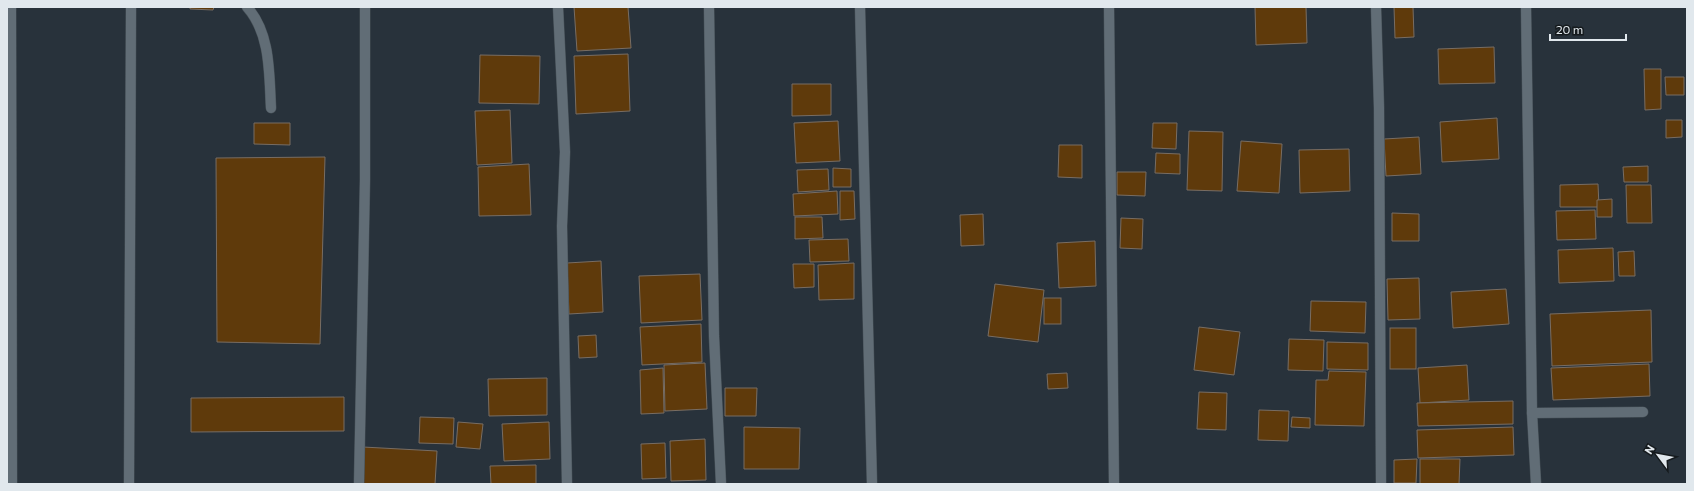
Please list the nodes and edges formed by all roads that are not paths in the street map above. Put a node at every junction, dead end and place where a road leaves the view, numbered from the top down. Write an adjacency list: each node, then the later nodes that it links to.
1 (11, 7): 14 (street)
2 (131, 7): 15 (street)
3 (247, 7): 11 (street)
4 (365, 7): 16 (street)
5 (558, 7): 17 (street)
6 (709, 7): 18 (street)
7 (860, 7): 19 (street)
8 (1109, 7): 20 (street)
9 (1376, 7): 21 (street)
10 (1526, 7): 13 (street)
11 (271, 108)
12 (1643, 412): 13 (street)
13 (1532, 413): 22 (street)
14 (12, 484)
15 (129, 484)
16 (359, 484)
17 (567, 484)
18 (721, 484)
19 (872, 484)
20 (1114, 484)
21 (1381, 484)
22 (1536, 484)

